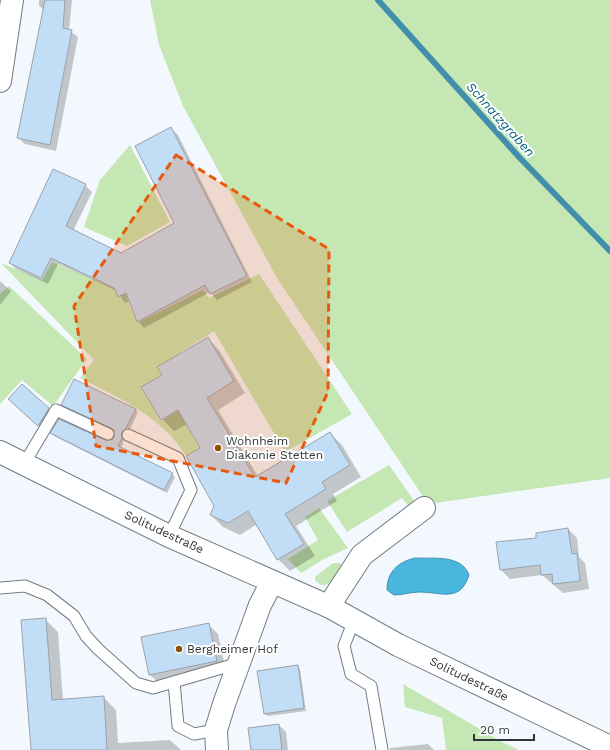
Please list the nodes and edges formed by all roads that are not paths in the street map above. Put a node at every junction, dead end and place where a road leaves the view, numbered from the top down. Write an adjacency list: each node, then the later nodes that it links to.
1 (12, 0): 2 (street)
2 (0, 81)
3 (108, 434): 6 (lane)
4 (128, 435): 8 (lane)
5 (0, 452): 6 (street, Solitudestraße)
6 (24, 464): 8 (street, Solitudestraße)
7 (424, 508): 11 (street)
8 (169, 536): 9 (street, Solitudestraße)
9 (272, 582): 11 (street, Solitudestraße); 13 (street)
10 (0, 588): 14 (lane)
11 (330, 607): 12 (street, Solitudestraße)
12 (354, 620): 16 (street, Solitudestraße); 17 (lane)
13 (239, 663): 14 (lane); 15 (street)
14 (174, 682): 15 (lane)
15 (217, 740)
16 (610, 747)
17 (382, 750)

